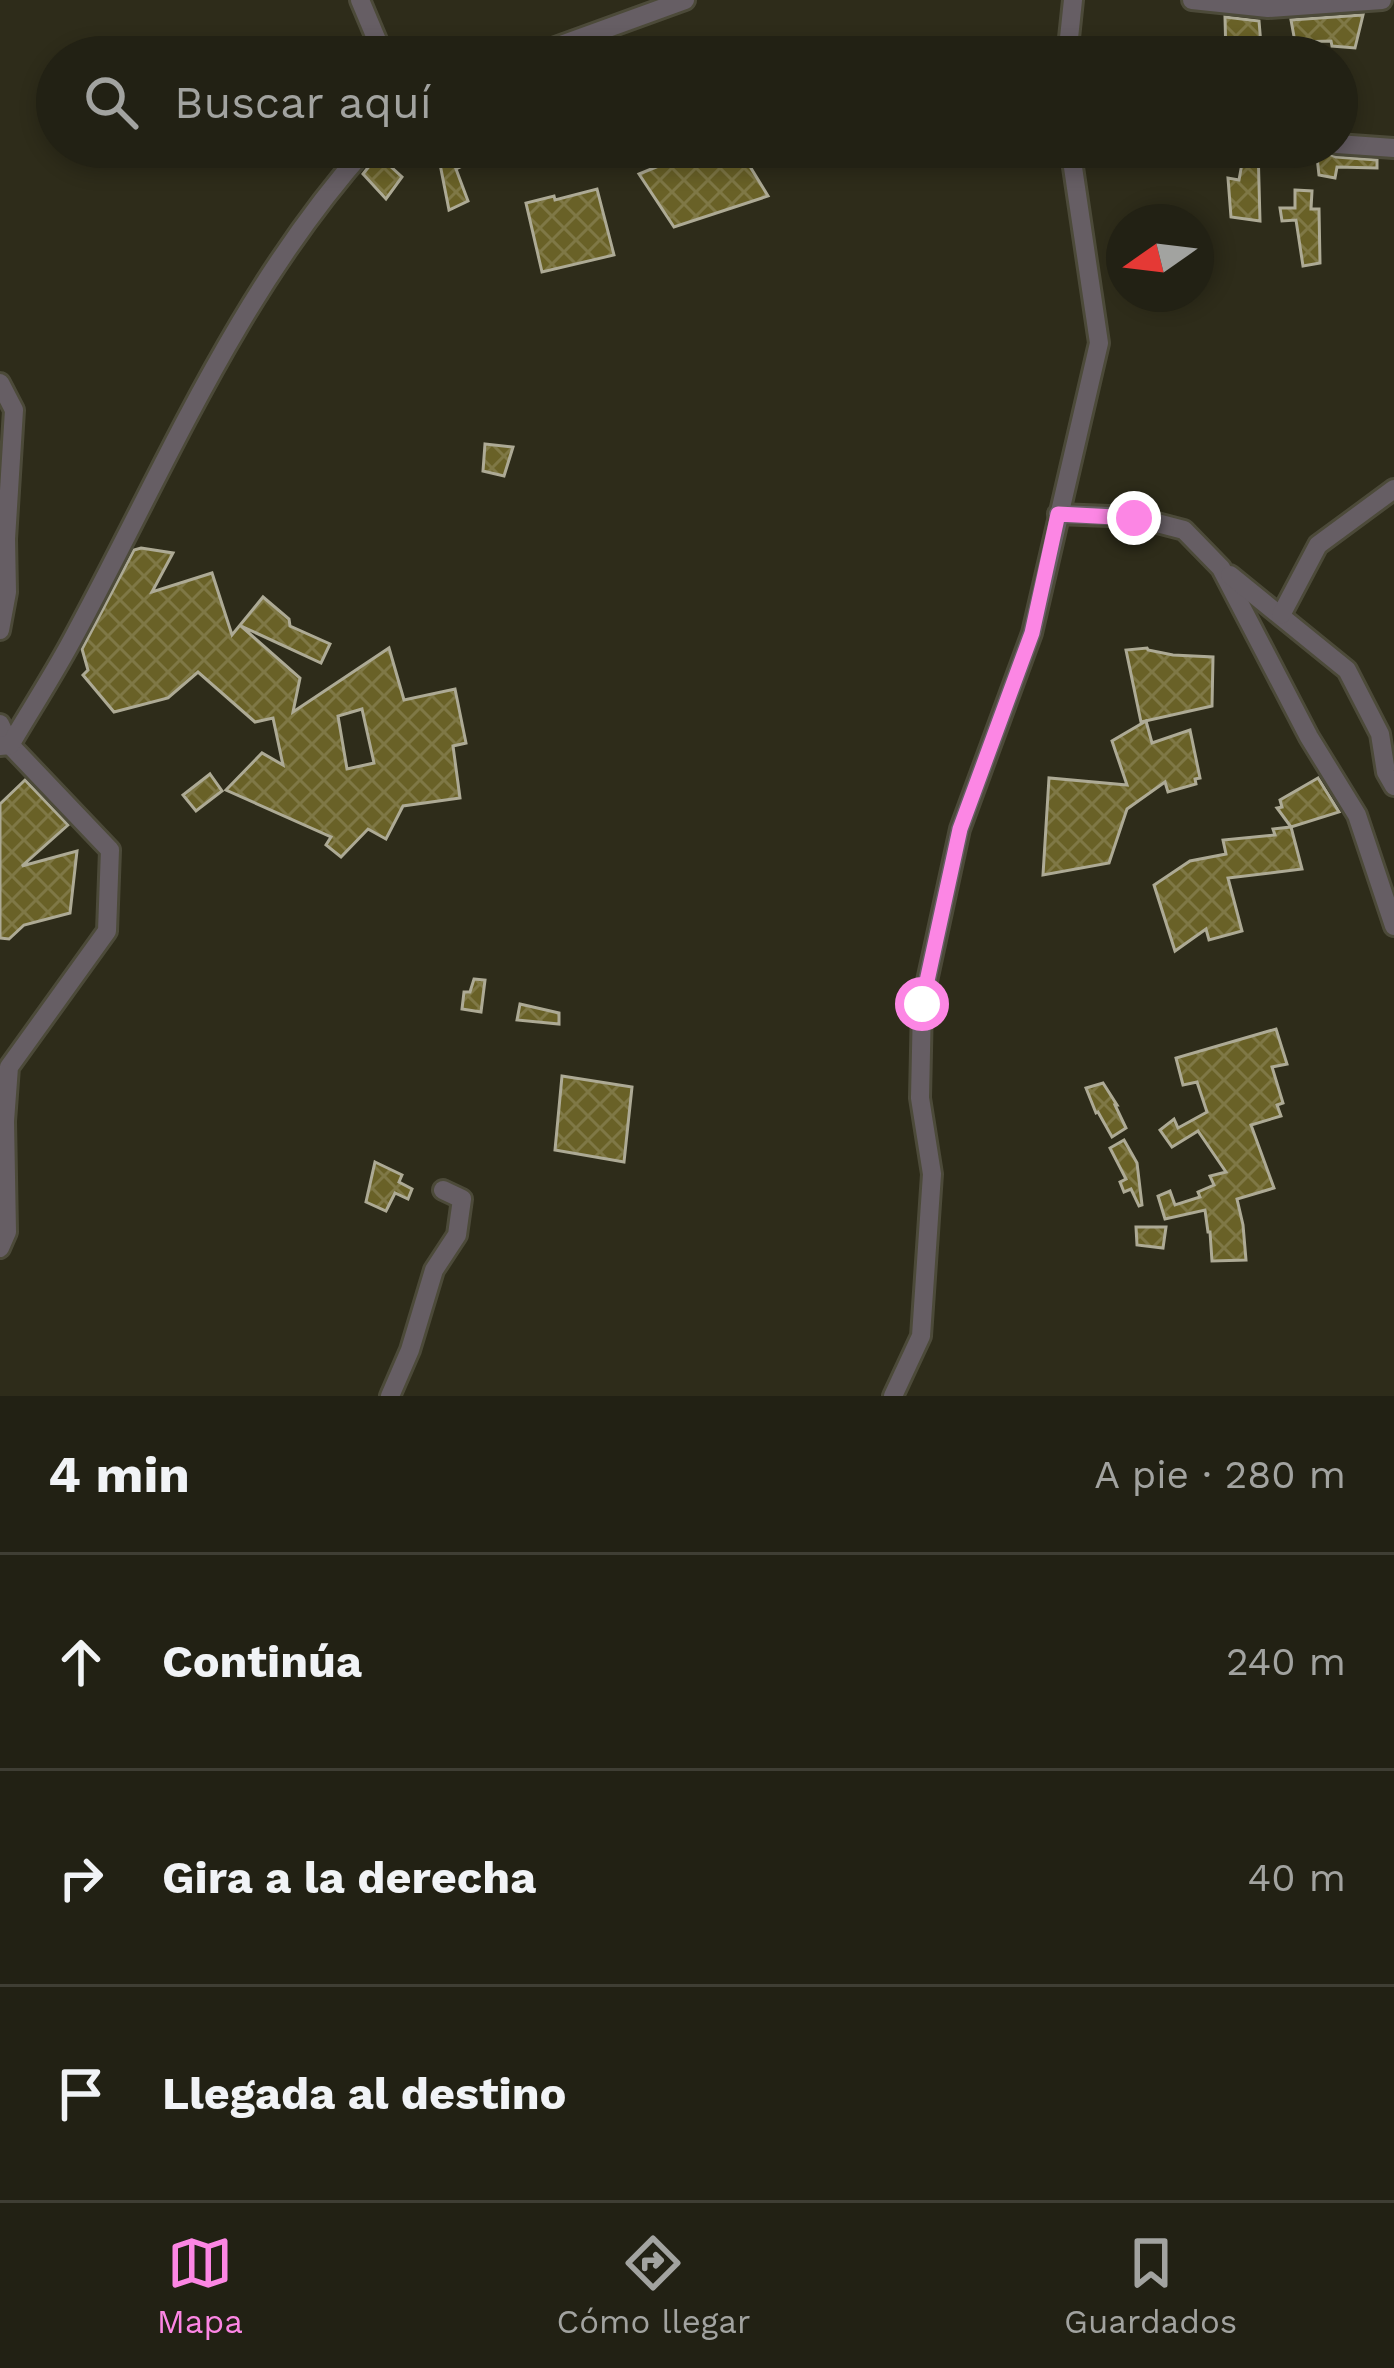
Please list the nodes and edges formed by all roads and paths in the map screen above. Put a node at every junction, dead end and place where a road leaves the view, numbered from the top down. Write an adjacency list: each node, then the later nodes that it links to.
1 (360, 0): 6 (street)
2 (685, 0): 7 (street)
3 (1073, 0): 8 (street)
4 (1192, 0): 5 (street)
5 (1382, 0)
6 (375, 36)
7 (586, 36)
8 (1069, 36)
9 (1358, 145): 10 (street)
10 (1394, 148)
11 (349, 168): 20 (street)
12 (1073, 168): 15 (street)
13 (0, 383): 18 (street)
14 (1394, 488): 17 (street)
15 (1058, 514): 16 (street); 26 (street)
16 (1221, 568): 17 (street); 22 (street)
17 (1281, 615): 21 (street)
18 (0, 629)
19 (0, 724): 20 (street)
20 (5, 746): 24 (street)
21 (1394, 786)
22 (1394, 926)
23 (443, 1190): 25 (street)
24 (0, 1248)
25 (390, 1396)
26 (893, 1396)

